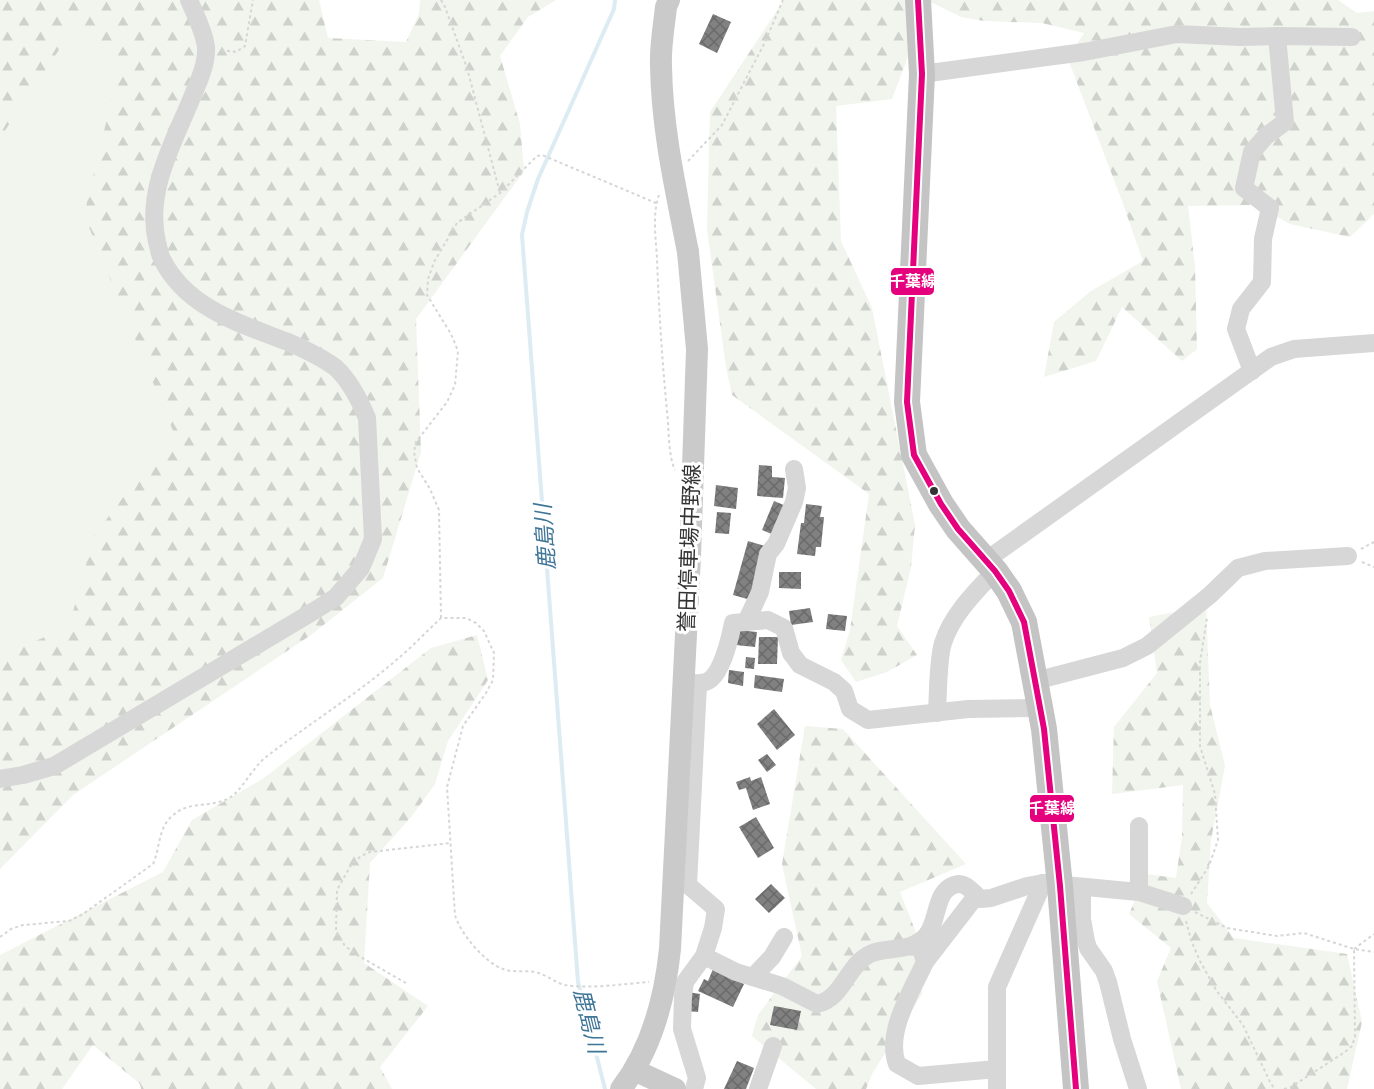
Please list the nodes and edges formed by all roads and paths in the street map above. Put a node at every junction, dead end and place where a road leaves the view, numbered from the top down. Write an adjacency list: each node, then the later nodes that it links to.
1 (189, 0): 9 (street)
2 (253, 0): 9 (path)
3 (441, 0): 13 (path)
4 (669, 0): 18 (main road, 誉田停車場中野線, bridge)
5 (783, 0): 11 (path)
6 (918, 0): 10 (highway)
7 (1277, 36): 8 (street); 10 (street); 16 (street)
8 (1352, 38)
9 (206, 48): 28 (street)
10 (922, 74): 20 (highway)
11 (684, 165)
12 (662, 188): 14 (path)
13 (501, 193): 14 (path); 22 (path)
14 (656, 203): 18 (path)
15 (1374, 343): 16 (street)
16 (1252, 371): 20 (street)
17 (794, 469): 23 (street)
18 (692, 488): 25 (main road, 誉田停車場中野線)
19 (1348, 556): 21 (street)
20 (990, 566): 24 (highway); 27 (street)
21 (1210, 595): 24 (street); 34 (path)
22 (441, 618): 30 (path); 36 (path)
23 (746, 622): 25 (street); 27 (street)
24 (1035, 681): 26 (highway)
25 (691, 683): 41 (street); 44 (main road, 誉田停車場中野線)
26 (1040, 708): 27 (street); 31 (highway)
27 (937, 713)
28 (0, 779)
29 (1139, 826): 32 (street)
30 (451, 843): 44 (path); 45 (path)
31 (1062, 886): 32 (street); 33 (street); 47 (street); 55 (highway); 56 (street)
32 (1139, 892): 34 (street)
33 (976, 896): 38 (street); 42 (street)
34 (1183, 906): 39 (path); 57 (path)
35 (1374, 934): 39 (path)
36 (0, 937)
37 (784, 937): 43 (street)
38 (919, 942): 42 (street); 43 (street)
39 (1354, 949): 40 (path); 49 (path)
40 (1374, 952)
41 (704, 956): 43 (street); 44 (street)
42 (925, 962): 47 (street)
43 (753, 977)
44 (676, 981): 48 (main road, 誉田停車場中野線); 52 (street)
45 (406, 983)
46 (773, 1046): 53 (street)
47 (997, 1069): 54 (street)
48 (634, 1070): 50 (main road, 誉田停車場中野線); 51 (main road)
49 (1293, 1088): 58 (path)
50 (621, 1089)
51 (675, 1089)
52 (694, 1089)
53 (758, 1089)
54 (997, 1089)
55 (1076, 1089)
56 (1137, 1089)
57 (1275, 1089)
58 (1284, 1089)

